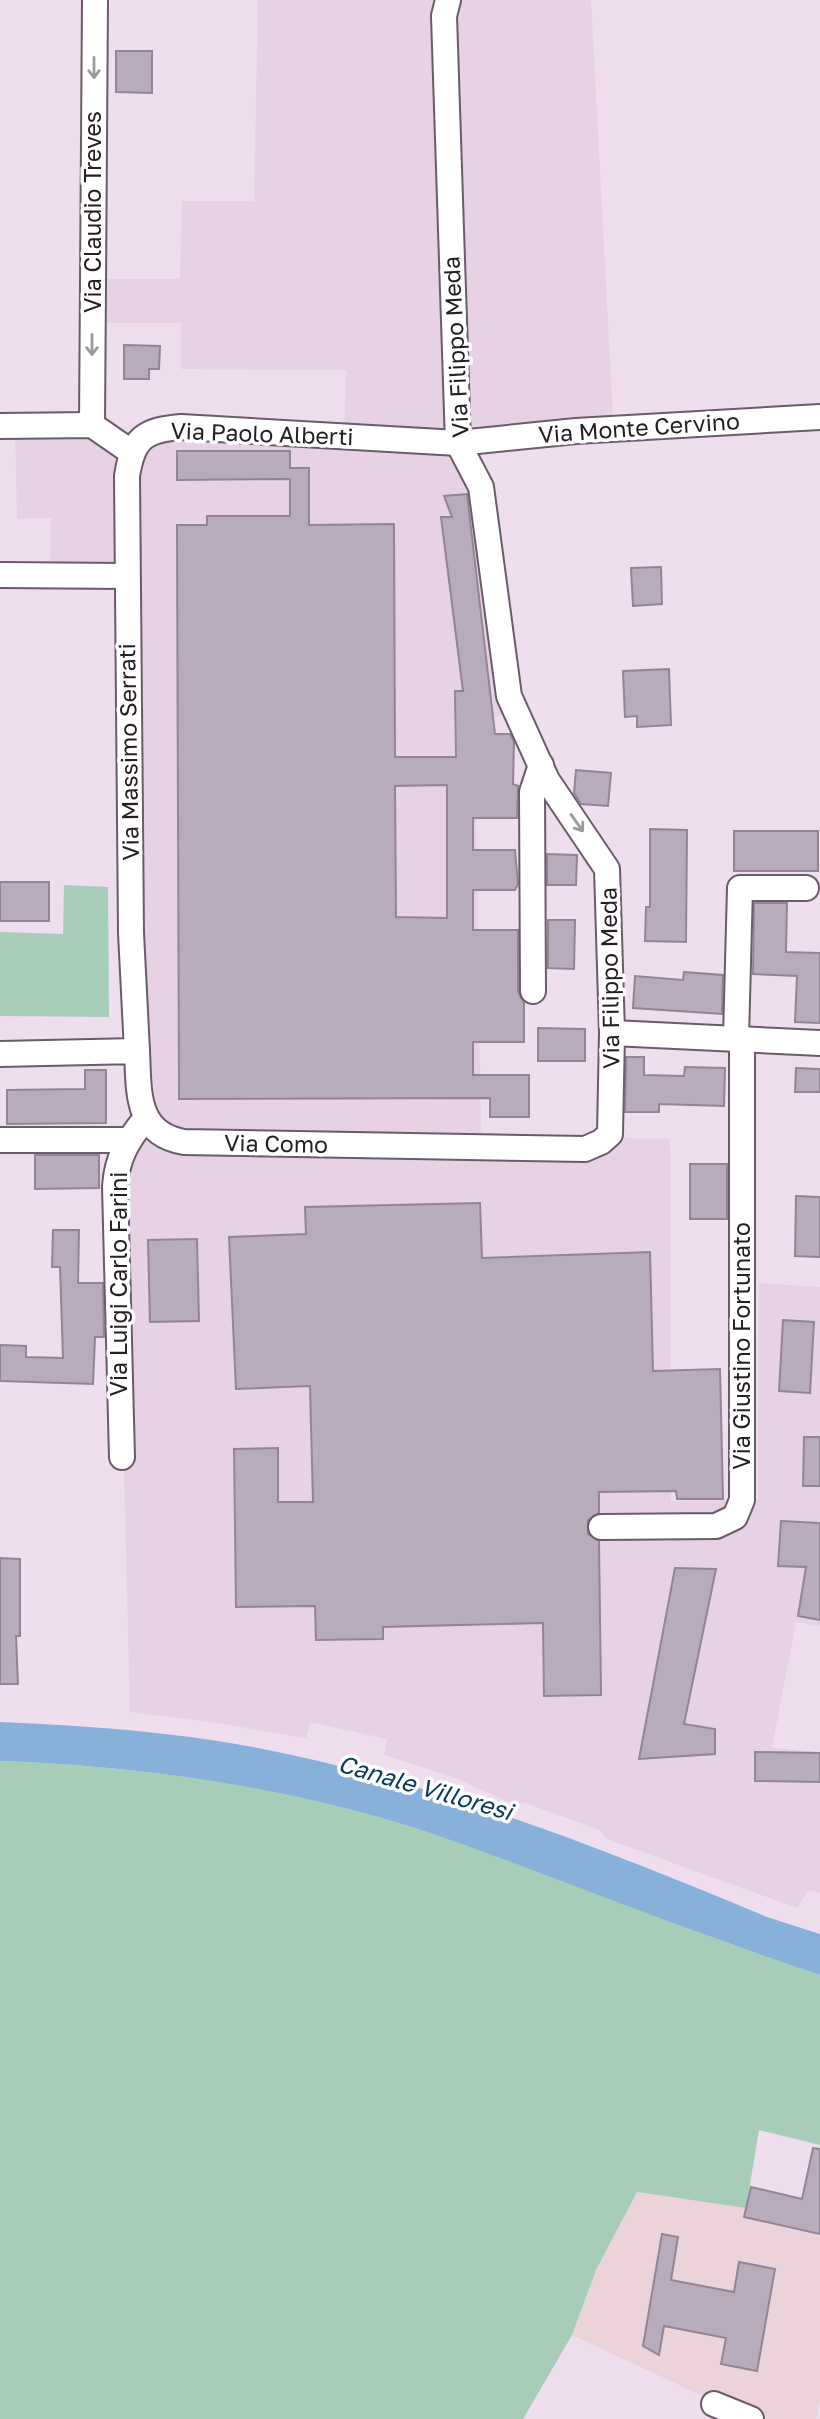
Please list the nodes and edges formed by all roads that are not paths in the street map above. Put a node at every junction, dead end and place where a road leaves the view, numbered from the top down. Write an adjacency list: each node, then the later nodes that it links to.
1 (95, 0): 4 (street, Via Claudio Treves, one-way to 4)
2 (446, 8): 6 (street, Via Filippo Meda)
3 (820, 417): 6 (street, Via Monte Cervino)
4 (92, 425): 5 (street); 7 (street)
5 (0, 426)
6 (458, 443): 7 (street, Via Paolo Alberti); 10 (street, Via Filippo Meda)
7 (131, 452): 9 (street, Via Massimo Serrati)
8 (0, 575): 9 (street)
9 (127, 576): 16 (street, Via Massimo Serrati)
10 (541, 765): 12 (street); 13 (street, Via Filippo Meda, one-way to 13)
11 (806, 888): 14 (street, Via Giustino Fortunato)
12 (533, 991)
13 (612, 1033): 14 (street); 19 (street, Via Filippo Meda)
14 (739, 1038): 15 (street); 23 (street, Via Giustino Fortunato)
15 (820, 1043)
16 (137, 1051): 17 (street); 18 (street)
17 (0, 1054)
18 (145, 1119): 19 (street, Via Como); 21 (street, Via Luigi Carlo Farini)
19 (612, 1127)
20 (0, 1140): 21 (street)
21 (128, 1140): 22 (street, Via Luigi Carlo Farini)
22 (121, 1457)
23 (601, 1527)
24 (714, 2404): 25 (street)
25 (751, 2419)

